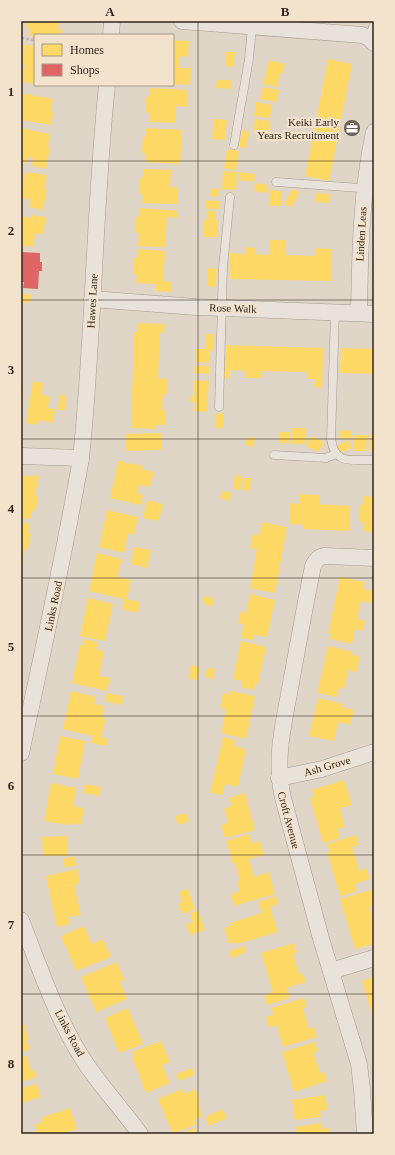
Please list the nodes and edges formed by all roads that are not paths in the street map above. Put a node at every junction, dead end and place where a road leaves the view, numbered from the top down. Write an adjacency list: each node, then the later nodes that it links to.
1 (112, 21): 5 (street)
2 (182, 21): 3 (street)
3 (234, 23): 4 (street)
4 (252, 26): 6 (street); 9 (lane)
5 (111, 34)
6 (372, 35)
7 (107, 86): 13 (street, Hawes Lane)
8 (374, 132): 11 (street, Linden Leas)
9 (234, 145)
10 (276, 182): 11 (lane)
11 (369, 189): 16 (street, Linden Leas)
12 (230, 197): 14 (lane)
13 (92, 299): 14 (street, Rose Walk); 21 (street, Hawes Lane)
14 (222, 308): 15 (street, Rose Walk); 17 (lane)
15 (335, 312): 16 (street, Rose Walk); 18 (lane)
16 (366, 313)
17 (219, 407)
18 (336, 454): 19 (lane); 22 (lane)
19 (274, 455)
20 (21, 456): 21 (street)
21 (81, 458): 25 (street, Links Road)
22 (374, 460)
23 (374, 558): 26 (street, Croft Avenue)
24 (374, 752): 26 (street, Ash Grove)
25 (21, 753)
26 (279, 778): 29 (street, Croft Avenue)
27 (21, 920): 30 (street, Links Road)
28 (374, 958): 29 (street)
29 (331, 971): 31 (street, Croft Avenue)
30 (140, 1134)
31 (365, 1134)

